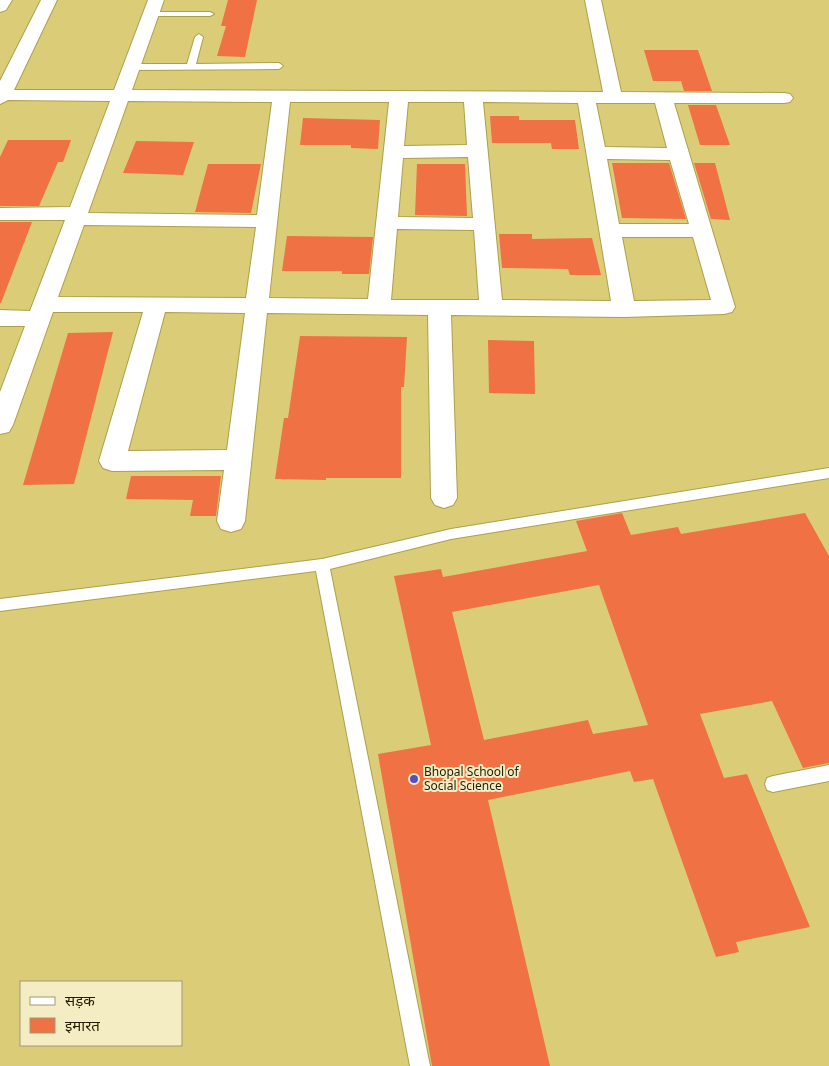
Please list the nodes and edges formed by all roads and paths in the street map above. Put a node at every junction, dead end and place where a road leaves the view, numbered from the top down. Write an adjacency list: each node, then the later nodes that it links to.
1 (4, 0): 4 (street)
2 (49, 0): 14 (street)
3 (593, 0): 17 (street)
4 (0, 7)
5 (153, 7): 6 (lane); 10 (street)
6 (210, 14)
7 (199, 36): 8 (lane)
8 (191, 66): 9 (lane); 10 (lane)
9 (279, 66)
10 (131, 67): 11 (street)
11 (121, 95): 12 (street); 14 (street); 25 (street)
12 (282, 96): 13 (street); 26 (street)
13 (399, 96): 15 (street); 21 (street)
14 (1, 97)
15 (473, 97): 16 (street); 20 (street)
16 (586, 97): 17 (street); 22 (street)
17 (613, 97): 18 (street)
18 (663, 98): 19 (street); 23 (street)
19 (784, 98)
20 (478, 151): 21 (street); 28 (street)
21 (394, 152): 27 (street)
22 (596, 153): 23 (street); 30 (street)
23 (678, 154): 29 (street)
24 (0, 214): 25 (street)
25 (76, 216): 26 (street); 37 (street)
26 (267, 222): 32 (street)
27 (387, 224): 28 (street); 33 (street)
28 (484, 224): 35 (street)
29 (703, 230): 30 (street); 36 (street)
30 (610, 231): 36 (street)
31 (156, 305): 32 (street); 37 (street); 40 (street)
32 (257, 306): 33 (street); 40 (street)
33 (380, 307): 34 (street)
34 (439, 307): 35 (street); 42 (street)
35 (491, 308): 36 (street)
36 (624, 309)
37 (42, 312): 38 (street); 39 (street)
38 (0, 318)
39 (0, 425)
40 (238, 460): 43 (street)
41 (829, 473): 44 (lane)
42 (444, 498)
43 (231, 521)
44 (322, 565): 45 (lane); 48 (lane)
45 (0, 605)
46 (829, 773): 47 (lane)
47 (773, 784)
48 (420, 1066)

